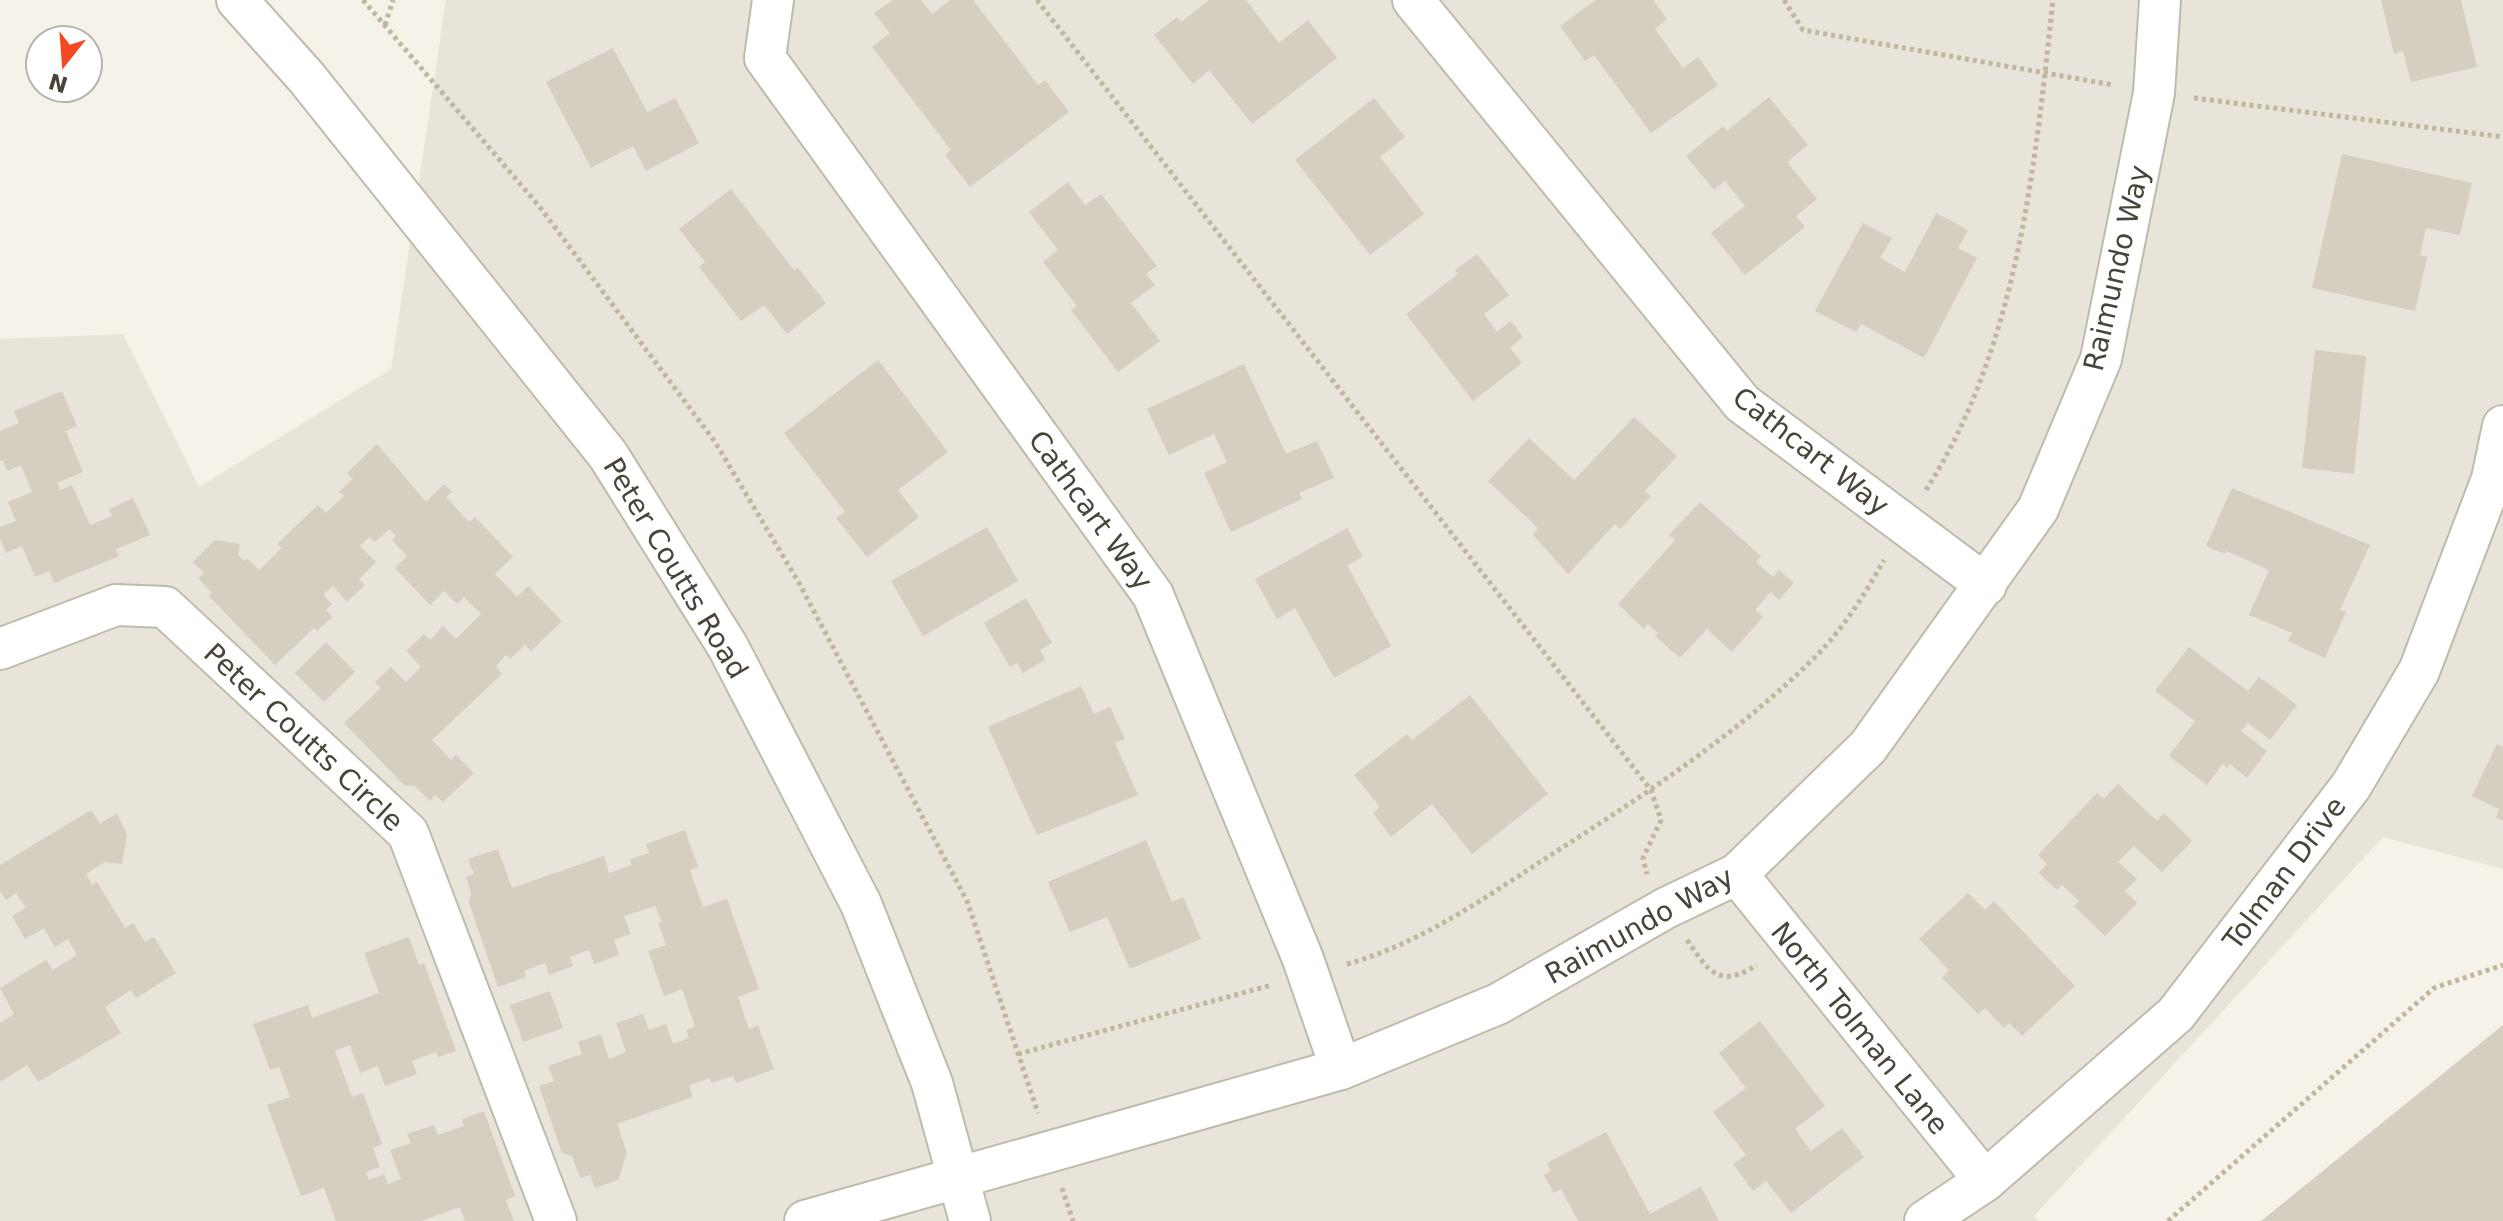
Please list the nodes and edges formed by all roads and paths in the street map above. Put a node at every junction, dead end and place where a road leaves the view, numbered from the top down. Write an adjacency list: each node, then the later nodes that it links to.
1 (237, 0): 24 (street, Peter Coutts Road)
2 (363, 0): 9 (path)
3 (393, 0): 9 (path)
4 (773, 0): 20 (street, Cathcart Way)
5 (1037, 0): 15 (path)
6 (1413, 0): 12 (street, Cathcart Way)
7 (2053, 0): 12 (path)
8 (2160, 0): 13 (street, Raimundo Way)
9 (385, 26): 21 (path)
10 (2503, 426): 11 (street, Tolman Drive)
11 (2498, 480): 25 (street, Tolman Drive)
12 (1905, 524): 13 (street, Cathcart Way); 15 (path)
13 (1986, 585): 16 (street, Raimundo Way)
14 (0, 649): 26 (street, Peter Coutts Circle)
15 (1651, 790): 17 (path); 20 (path)
16 (1737, 874): 17 (street, Raimundo Way); 18 (street, North Tolman Lane)
17 (1666, 908): 18 (path); 22 (street, Raimundo Way)
18 (1789, 941): 25 (street, North Tolman Lane)
19 (2503, 965): 31 (path)
20 (1308, 974): 21 (path); 22 (street, Cathcart Way)
21 (1018, 1054): 23 (path)
22 (1341, 1069): 23 (street, Raimundo Way)
23 (1051, 1152): 24 (street, Raimundo Way); 29 (path)
24 (960, 1178): 27 (street); 28 (street, Peter Coutts Road)
25 (1985, 1181): 30 (street, Tolman Drive)
26 (556, 1221)
27 (805, 1221)
28 (970, 1221)
29 (1073, 1221)
30 (1925, 1221)
31 (2168, 1221)

